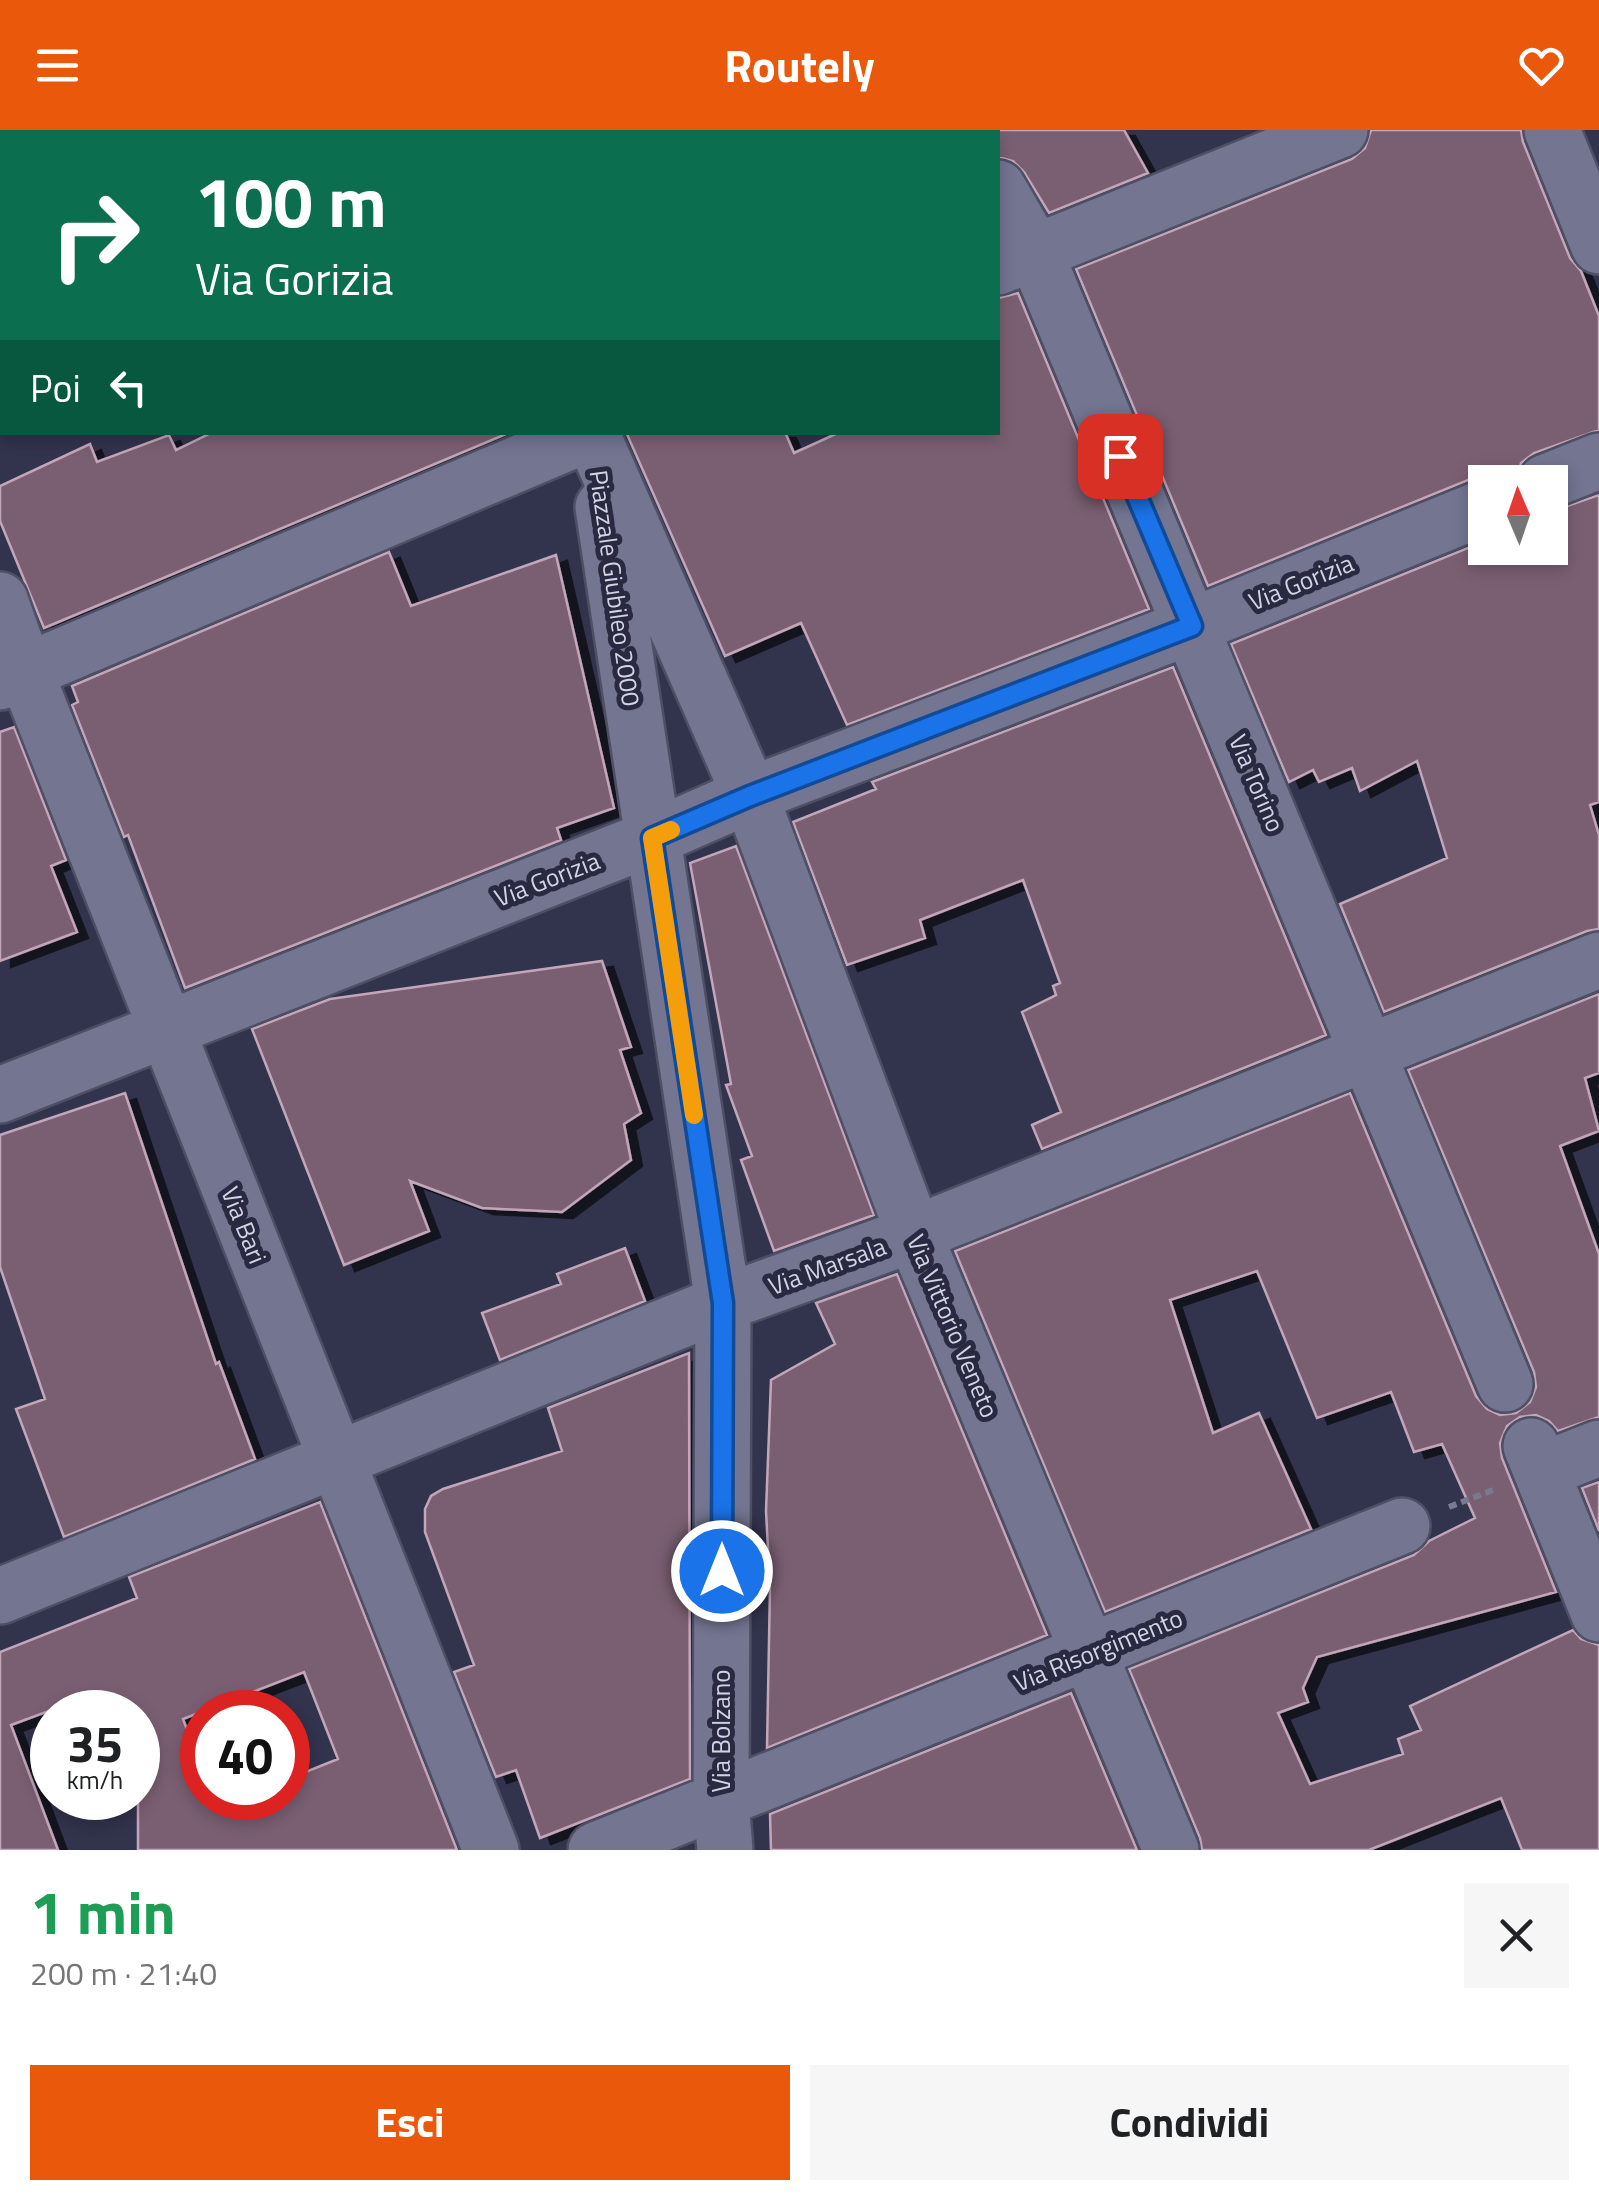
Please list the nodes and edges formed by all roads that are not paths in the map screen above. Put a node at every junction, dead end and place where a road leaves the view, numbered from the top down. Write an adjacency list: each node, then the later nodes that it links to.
1 (1340, 130): 5 (street)
2 (1552, 130): 4 (street)
3 (1000, 196): 5 (street, Via Torino)
4 (1599, 246)
5 (1016, 260): 13 (street, Via Torino)
6 (587, 435): 14 (street)
7 (592, 435): 16 (street, Piazzale Giubileo 2000)
8 (593, 435): 15 (street, Piazzale Giubileo 2000)
9 (1599, 461): 10 (street)
10 (1568, 473)
11 (1468, 514): 13 (street, Via Gorizia)
12 (0, 600): 14 (street, Via Bari)
13 (1192, 626): 15 (street, Via Gorizia); 19 (street, Via Torino)
14 (12, 676): 18 (street, Via Bari)
15 (750, 796): 16 (street, Via Gorizia); 21 (street, Via Vittorio Veneto)
16 (652, 838): 18 (street, Via Gorizia); 22 (street, Via Bolzano)
17 (1599, 960): 19 (street, Via Marsala)
18 (166, 1028): 20 (street, Via Gorizia); 25 (street, Via Bari)
19 (1371, 1054): 21 (street, Via Marsala); 23 (street, Via Torino)
20 (0, 1095)
21 (914, 1234): 22 (street, Via Marsala); 29 (street, Via Vittorio Veneto)
22 (723, 1303): 25 (street, Via Marsala); 30 (street, Via Bolzano)
23 (1506, 1384)
24 (1599, 1448): 28 (street)
25 (337, 1459): 27 (street, Via Marsala); 31 (street, Via Bari)
26 (1402, 1526): 29 (street, Via Risorgimento)
27 (0, 1596)
28 (1599, 1614)
29 (1089, 1654): 30 (street, Via Risorgimento); 33 (street, Via Vittorio Veneto)
30 (723, 1826): 32 (street, Via Risorgimento)
31 (491, 1850)
32 (596, 1850)
33 (1172, 1850)

